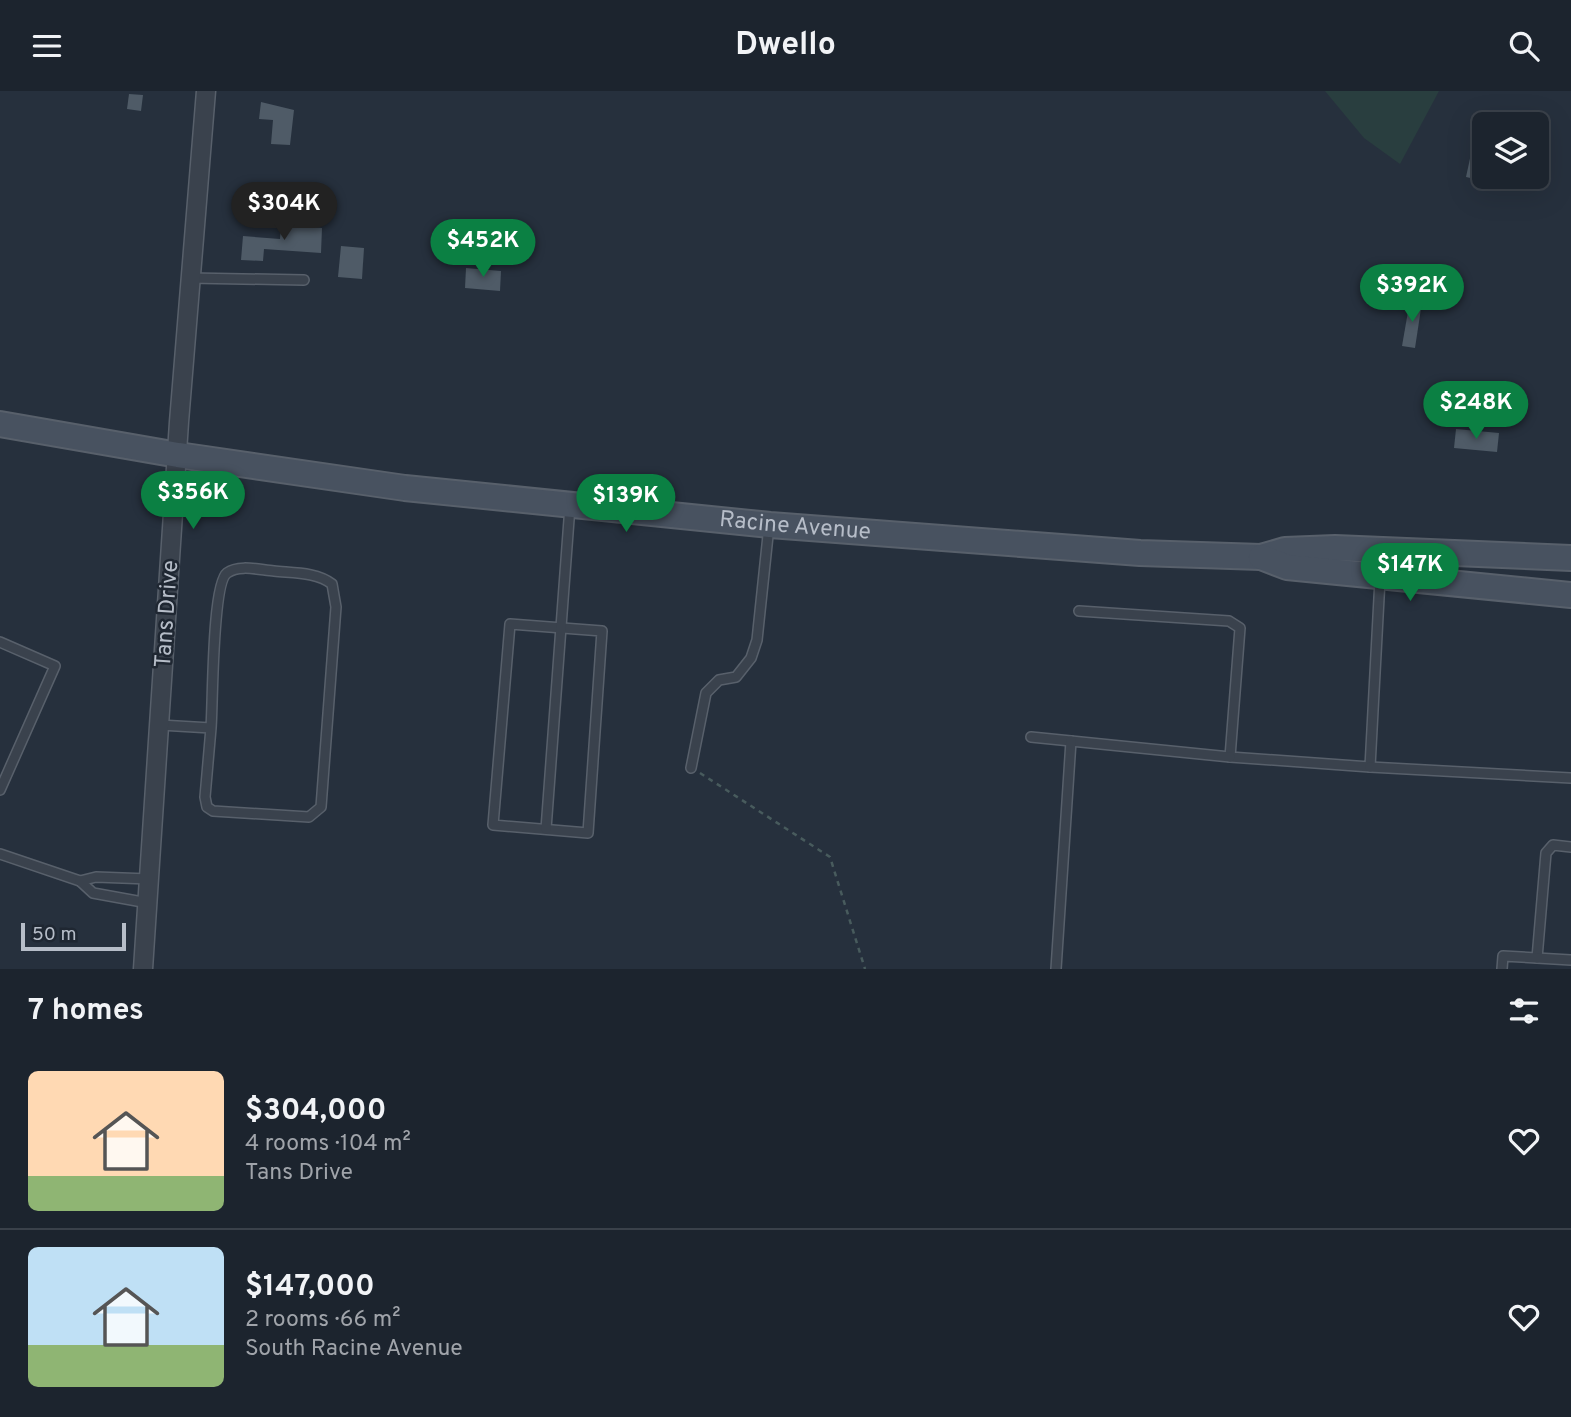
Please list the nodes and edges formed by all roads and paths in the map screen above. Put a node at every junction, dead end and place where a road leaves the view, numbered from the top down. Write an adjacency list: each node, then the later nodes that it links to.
1 (206, 91): 2 (street, Tans Drive)
2 (190, 278): 3 (lane); 5 (street, Tans Drive)
3 (304, 280)
4 (0, 424): 5 (main road, Racine Avenue)
5 (178, 455): 6 (main road, Racine Avenue); 15 (street, Tans Drive)
6 (570, 506): 7 (main road, Racine Avenue); 13 (lane)
7 (769, 525): 8 (main road, Racine Avenue); 21 (lane)
8 (1261, 557): 9 (main road); 10 (main road)
9 (1571, 558)
10 (1380, 577): 11 (main road); 20 (lane)
11 (1571, 594)
12 (1079, 611): 19 (lane)
13 (562, 629): 24 (lane); 24 (lane); 24 (lane)
14 (0, 642): 23 (lane)
15 (160, 725): 16 (lane); 27 (street, Tans Drive)
16 (211, 728): 16 (lane)
17 (1031, 737): 18 (lane)
18 (1071, 741): 19 (lane); 34 (lane)
19 (1230, 757): 20 (lane)
20 (1370, 767): 22 (lane)
21 (691, 768): 33 (path)
22 (1571, 778)
23 (0, 790)
24 (546, 829)
25 (1571, 847): 30 (lane)
26 (0, 854): 28 (lane)
27 (149, 879): 28 (lane); 29 (street, Tans Drive)
28 (80, 881): 29 (lane)
29 (148, 903): 32 (street, Tans Drive)
30 (1537, 958): 31 (lane); 35 (lane)
31 (1571, 960)
32 (143, 969)
33 (865, 969)
34 (1056, 969)
35 (1502, 969)

